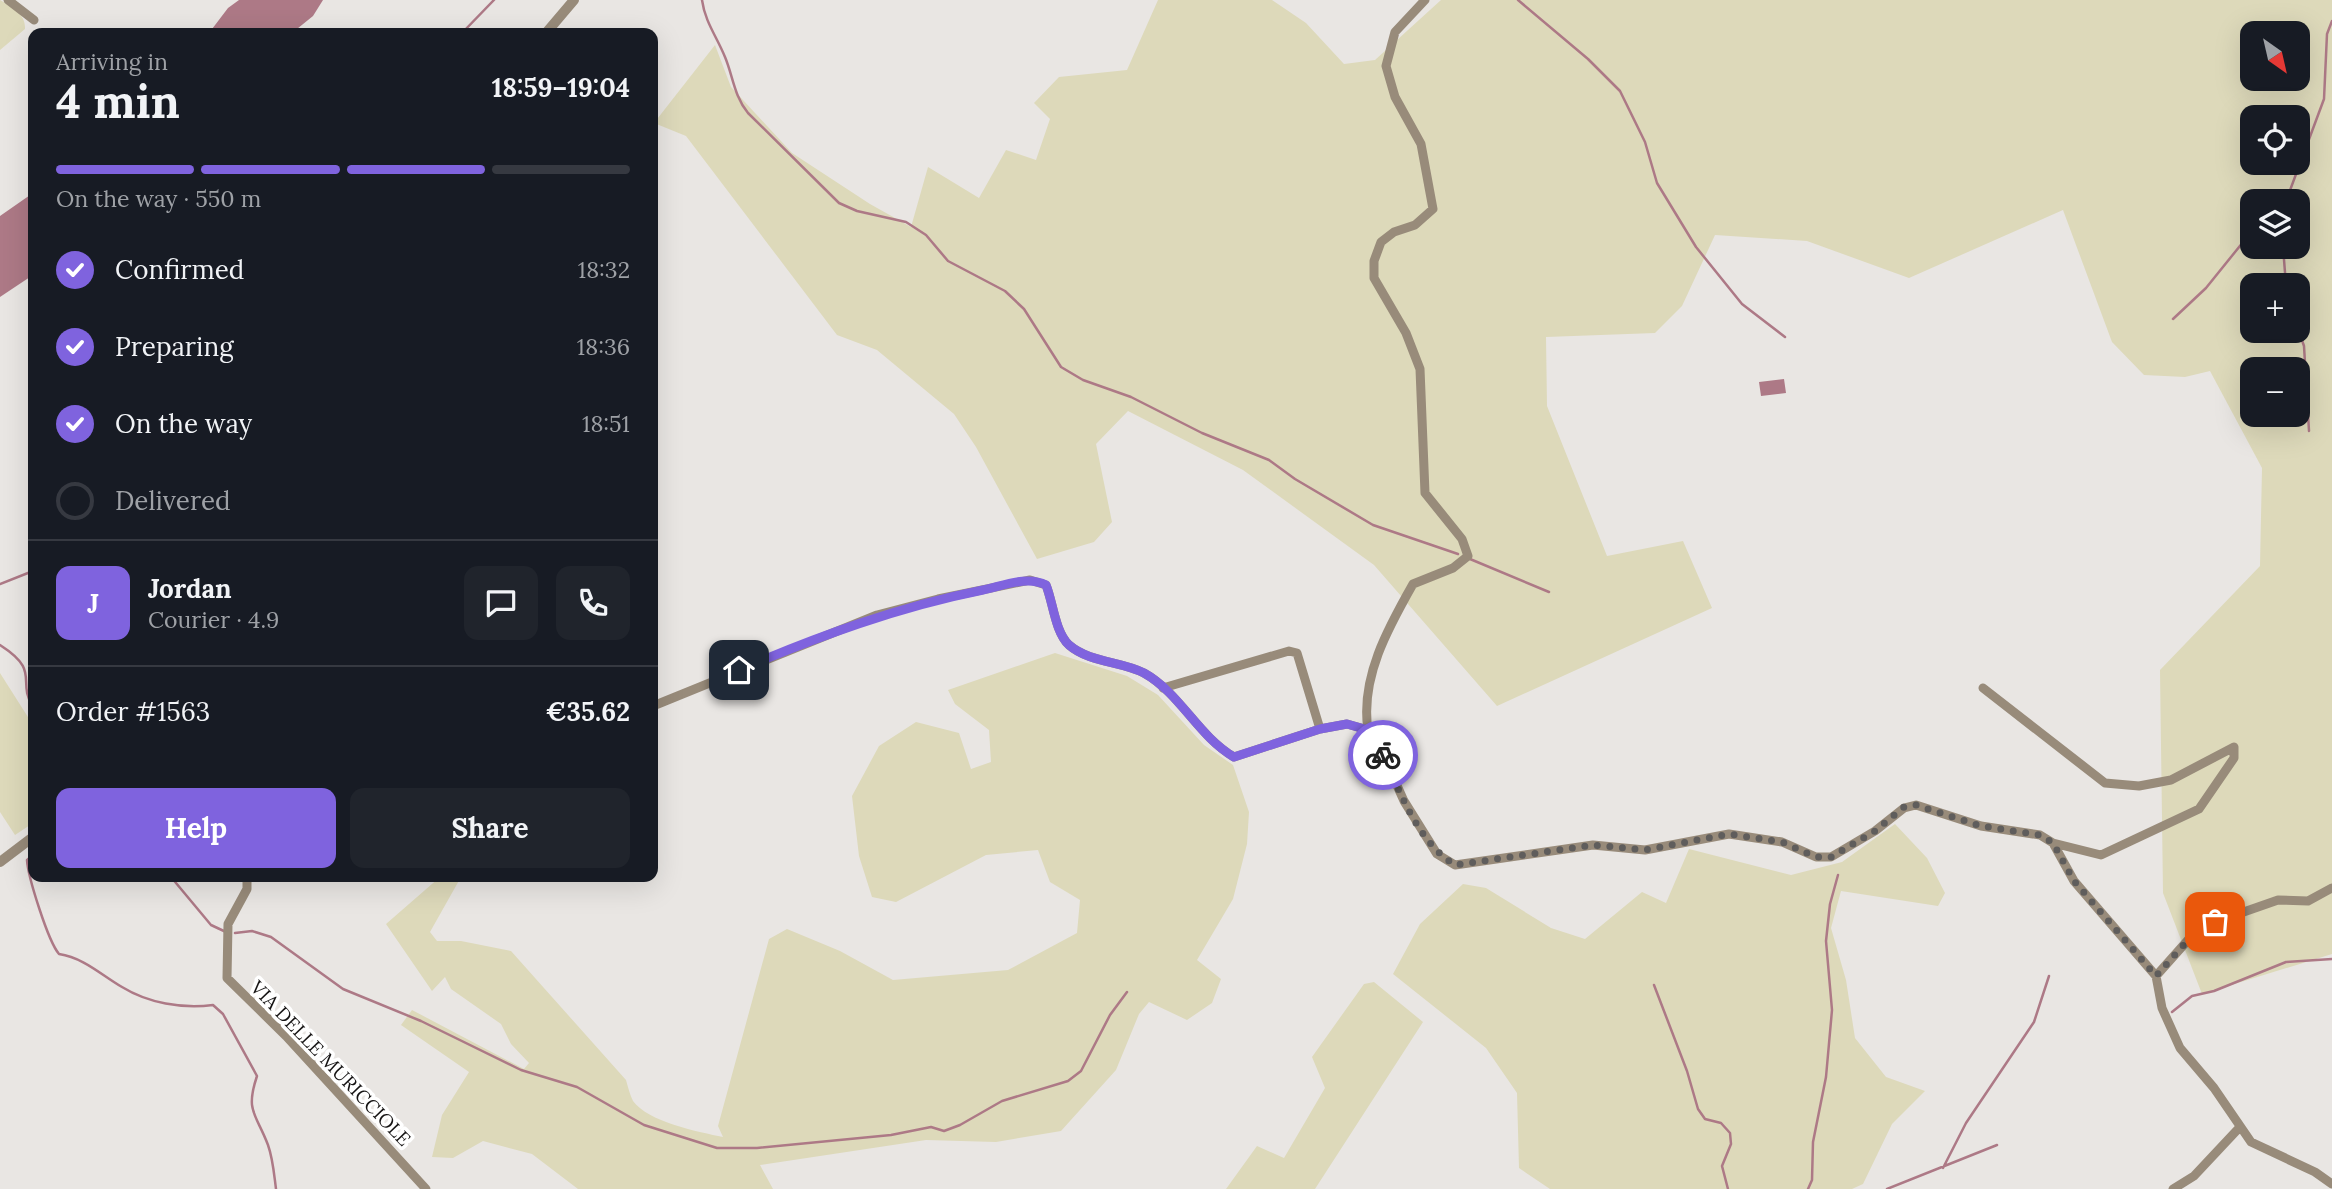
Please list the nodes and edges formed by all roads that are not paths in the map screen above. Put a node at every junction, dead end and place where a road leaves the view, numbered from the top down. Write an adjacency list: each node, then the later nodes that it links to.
1 (8, 0): 4 (street)
2 (574, 0): 5 (street)
3 (1425, 0): 10 (street)
4 (34, 20)
5 (551, 28)
6 (1163, 688): 8 (street); 9 (street); 9 (street)
7 (1983, 688): 12 (street)
8 (658, 704)
9 (1320, 729): 10 (street)
10 (1368, 730): 12 (street)
11 (28, 841): 13 (street)
12 (2053, 843): 16 (street)
13 (0, 862)
14 (247, 882): 19 (street, VIA DELLE MURICCIOLE)
15 (2332, 888): 16 (street)
16 (2156, 976): 17 (street)
17 (2239, 1128): 18 (street); 20 (street)
18 (2332, 1184)
19 (426, 1189)
20 (2174, 1189)

